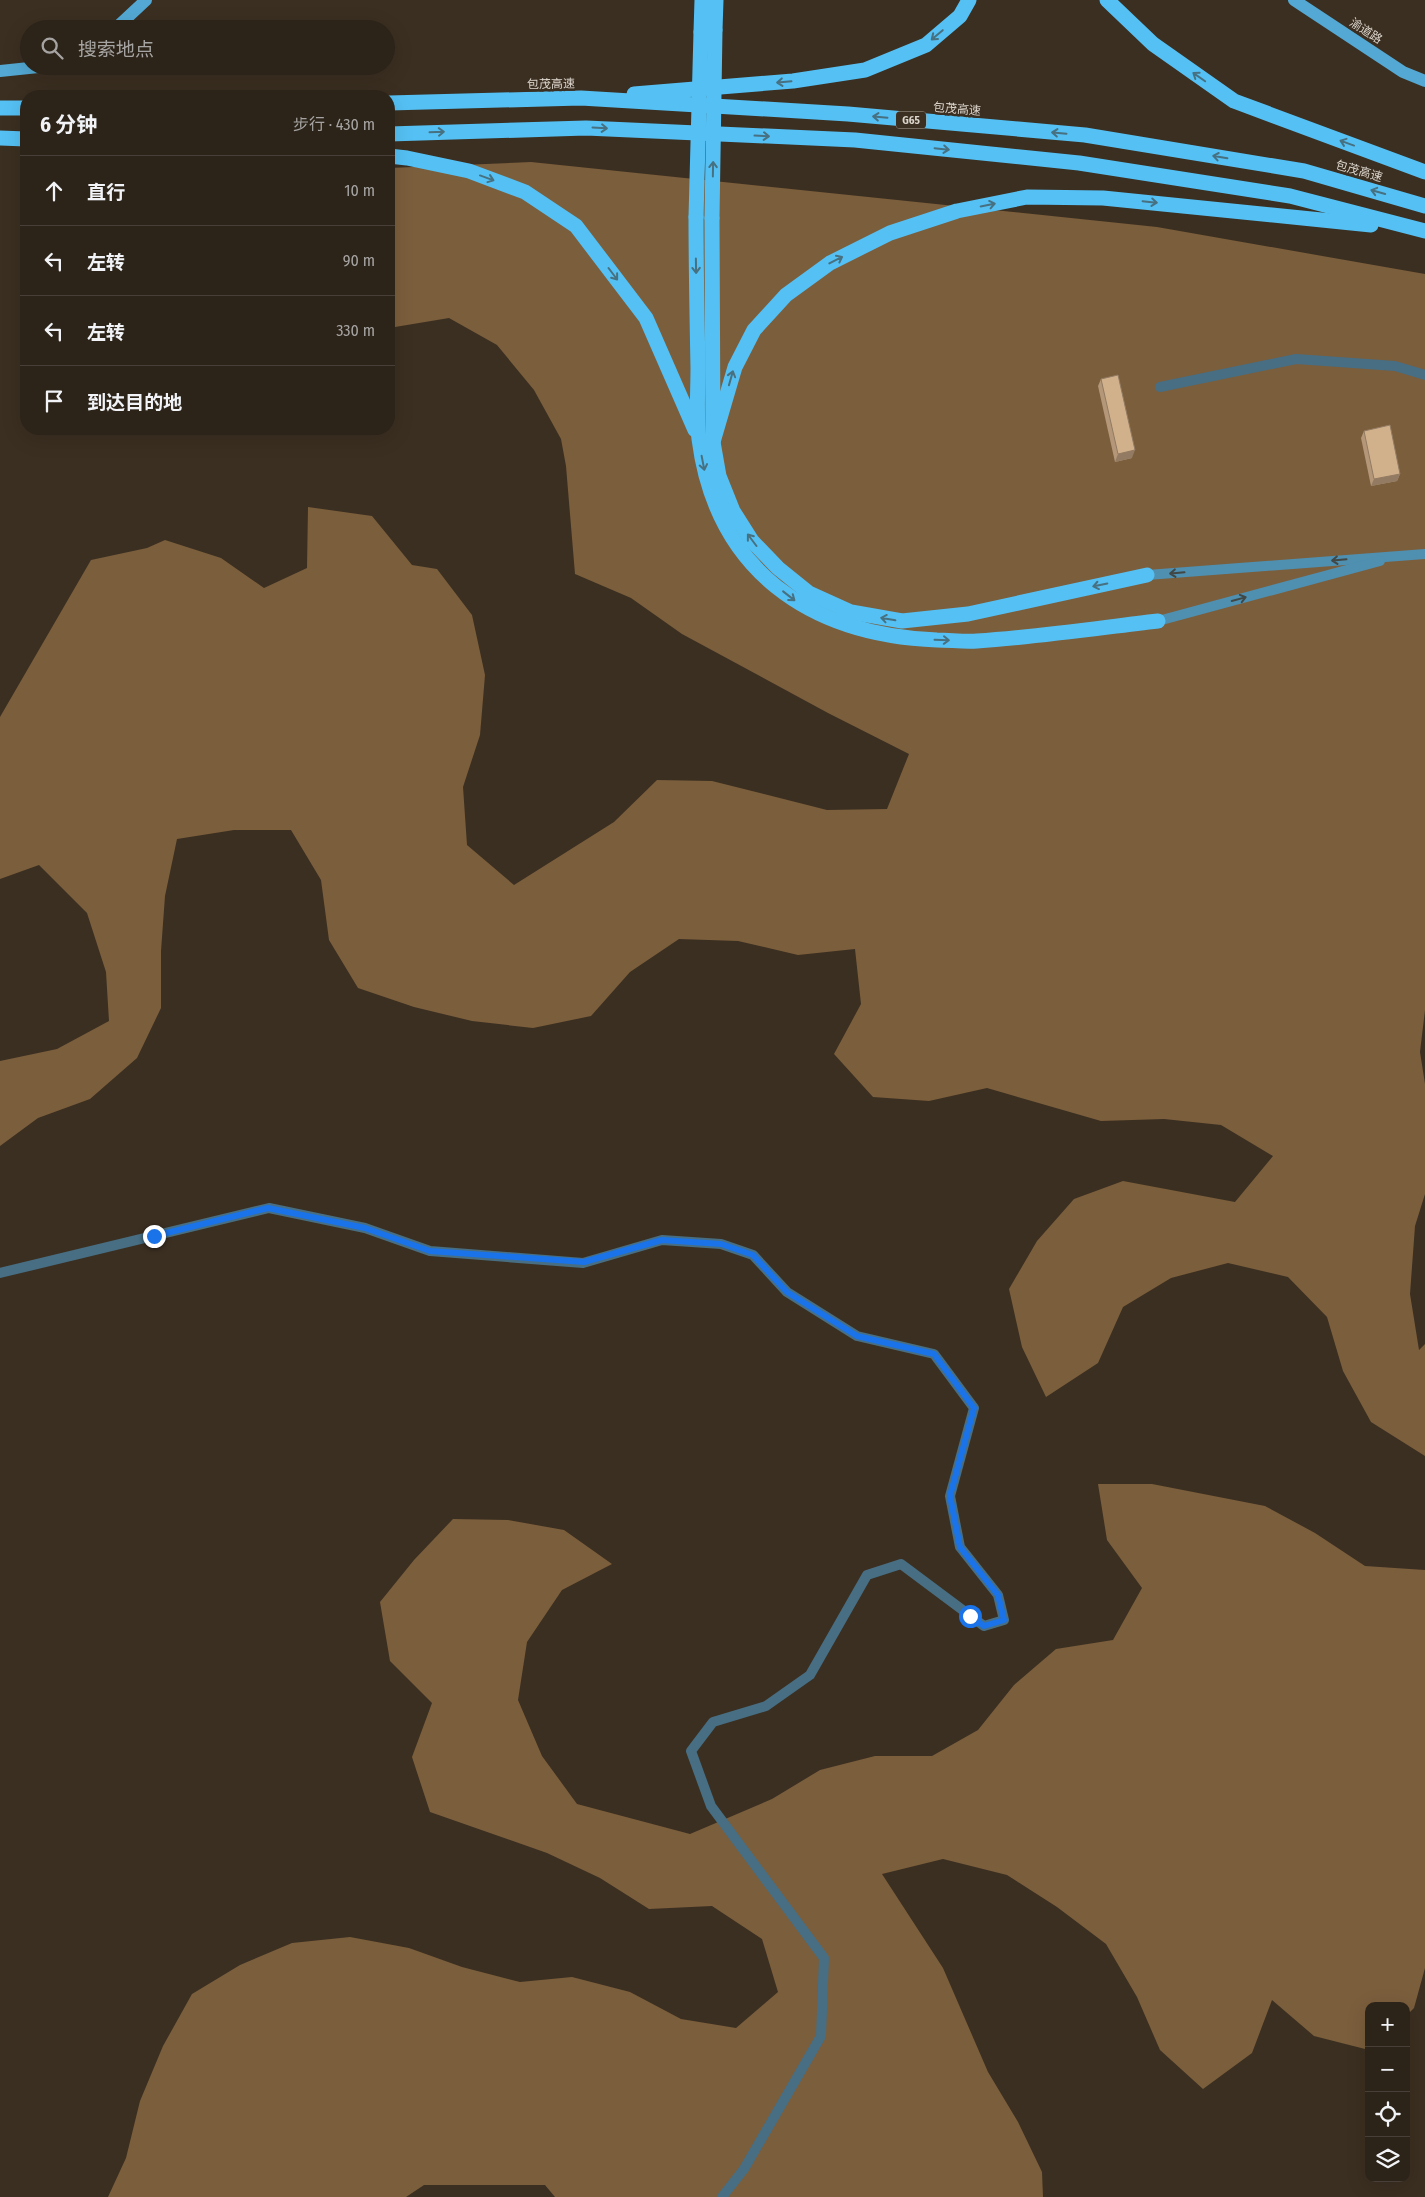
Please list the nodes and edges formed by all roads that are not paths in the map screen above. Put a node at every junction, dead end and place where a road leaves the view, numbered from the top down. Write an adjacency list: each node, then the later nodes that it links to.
1 (146, 0): 7 (main road)
2 (702, 0): 8 (highway)
3 (716, 0): 8 (highway)
4 (969, 0): 12 (highway, one-way to 12)
5 (1107, 0): 20 (highway, one-way to 5)
6 (1294, 0): 11 (main road, 渝道路)
7 (125, 20)
8 (708, 31): 25 (highway, one-way to 25, bridge); 26 (highway, one-way to 8, bridge)
9 (20, 69): 10 (main road)
10 (0, 71)
11 (1425, 81)
12 (581, 98): 13 (highway, 包茂高速 / G65); 21 (highway, 包茂高速 / G65, one-way to 12)
13 (395, 103)
14 (0, 108): 15 (highway)
15 (20, 108)
16 (395, 134): 22 (highway, G65, one-way to 22)
17 (0, 138): 18 (highway)
18 (20, 138)
19 (395, 157): 25 (highway, one-way to 25)
20 (1425, 172)
21 (1425, 206)
22 (1423, 230): 26 (highway, one-way to 22)
23 (1425, 375): 24 (street)
24 (1160, 387)
25 (698, 437): 30 (highway, one-way to 30)
26 (714, 442): 29 (highway, one-way to 26)
27 (1405, 554): 28 (main road); 29 (main road, one-way to 29); 30 (main road, one-way to 27)
28 (1425, 554)
29 (1148, 575)
30 (1158, 621)
31 (0, 1273): 32 (street)
32 (722, 2197)

